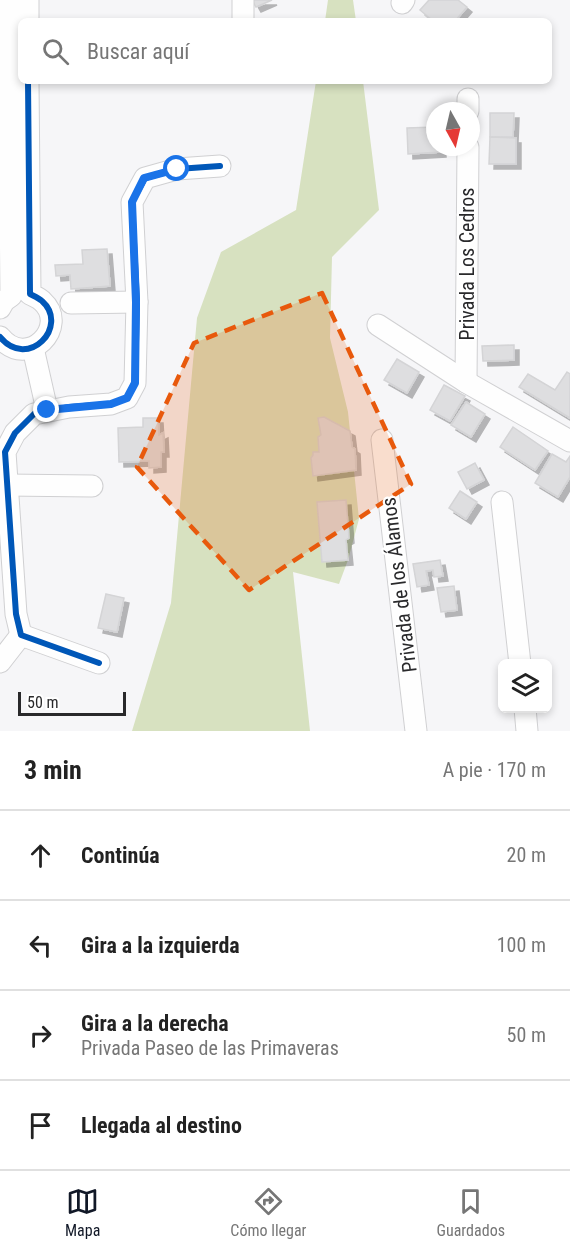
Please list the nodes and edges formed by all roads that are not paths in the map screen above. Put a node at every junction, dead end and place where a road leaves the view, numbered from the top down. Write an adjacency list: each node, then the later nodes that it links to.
1 (8, 0): 7 (street)
2 (28, 0): 3 (street)
3 (28, 18)
4 (28, 84): 13 (street)
5 (468, 156): 14 (street, Privada Los Cedros)
6 (220, 166): 8 (street)
7 (6, 233): 9 (street)
8 (136, 302): 10 (street); 15 (street)
9 (1, 303)
10 (71, 303)
11 (378, 325): 14 (street)
12 (0, 337): 13 (street)
13 (33, 348): 15 (street)
14 (466, 381): 17 (street)
15 (47, 410): 18 (street)
16 (382, 440): 26 (street, Privada de los Álamos)
17 (570, 441)
18 (6, 485): 19 (street); 21 (street)
19 (92, 486)
20 (501, 502): 22 (street)
21 (21, 635): 23 (street); 24 (street)
22 (520, 659)
23 (0, 662)
24 (99, 663)
25 (525, 713): 27 (street)
26 (416, 731)
27 (527, 731)

